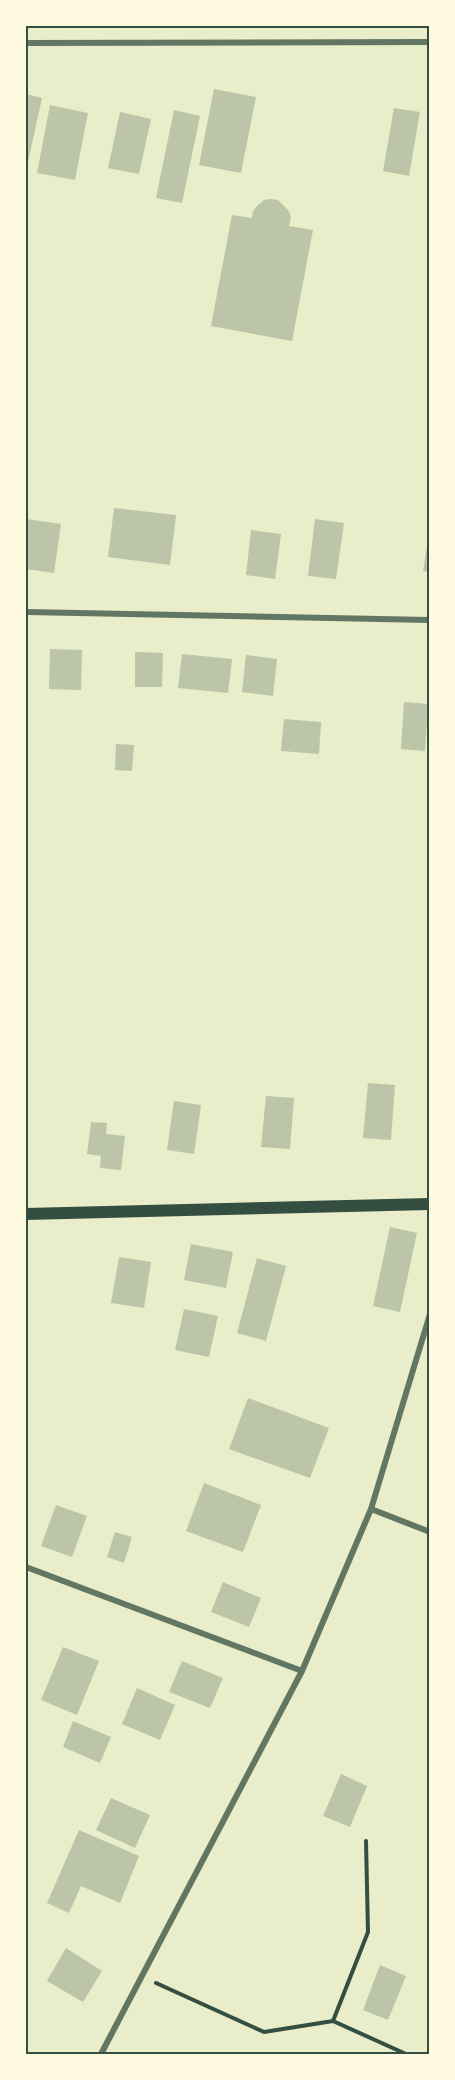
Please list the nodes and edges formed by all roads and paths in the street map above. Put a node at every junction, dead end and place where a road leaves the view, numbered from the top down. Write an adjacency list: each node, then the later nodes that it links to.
1 (429, 42): 2 (street)
2 (26, 43)
3 (26, 612): 4 (street)
4 (429, 620)
5 (429, 1204): 6 (main road)
6 (26, 1215)
7 (429, 1314): 8 (street)
8 (370, 1509): 9 (street); 11 (street)
9 (429, 1532)
10 (26, 1567): 11 (street)
11 (302, 1671): 13 (street)
12 (366, 1841): 14 (path)
13 (142, 1976): 14 (path); 15 (street)
14 (333, 2021): 16 (path)
15 (101, 2055)
16 (406, 2055)

